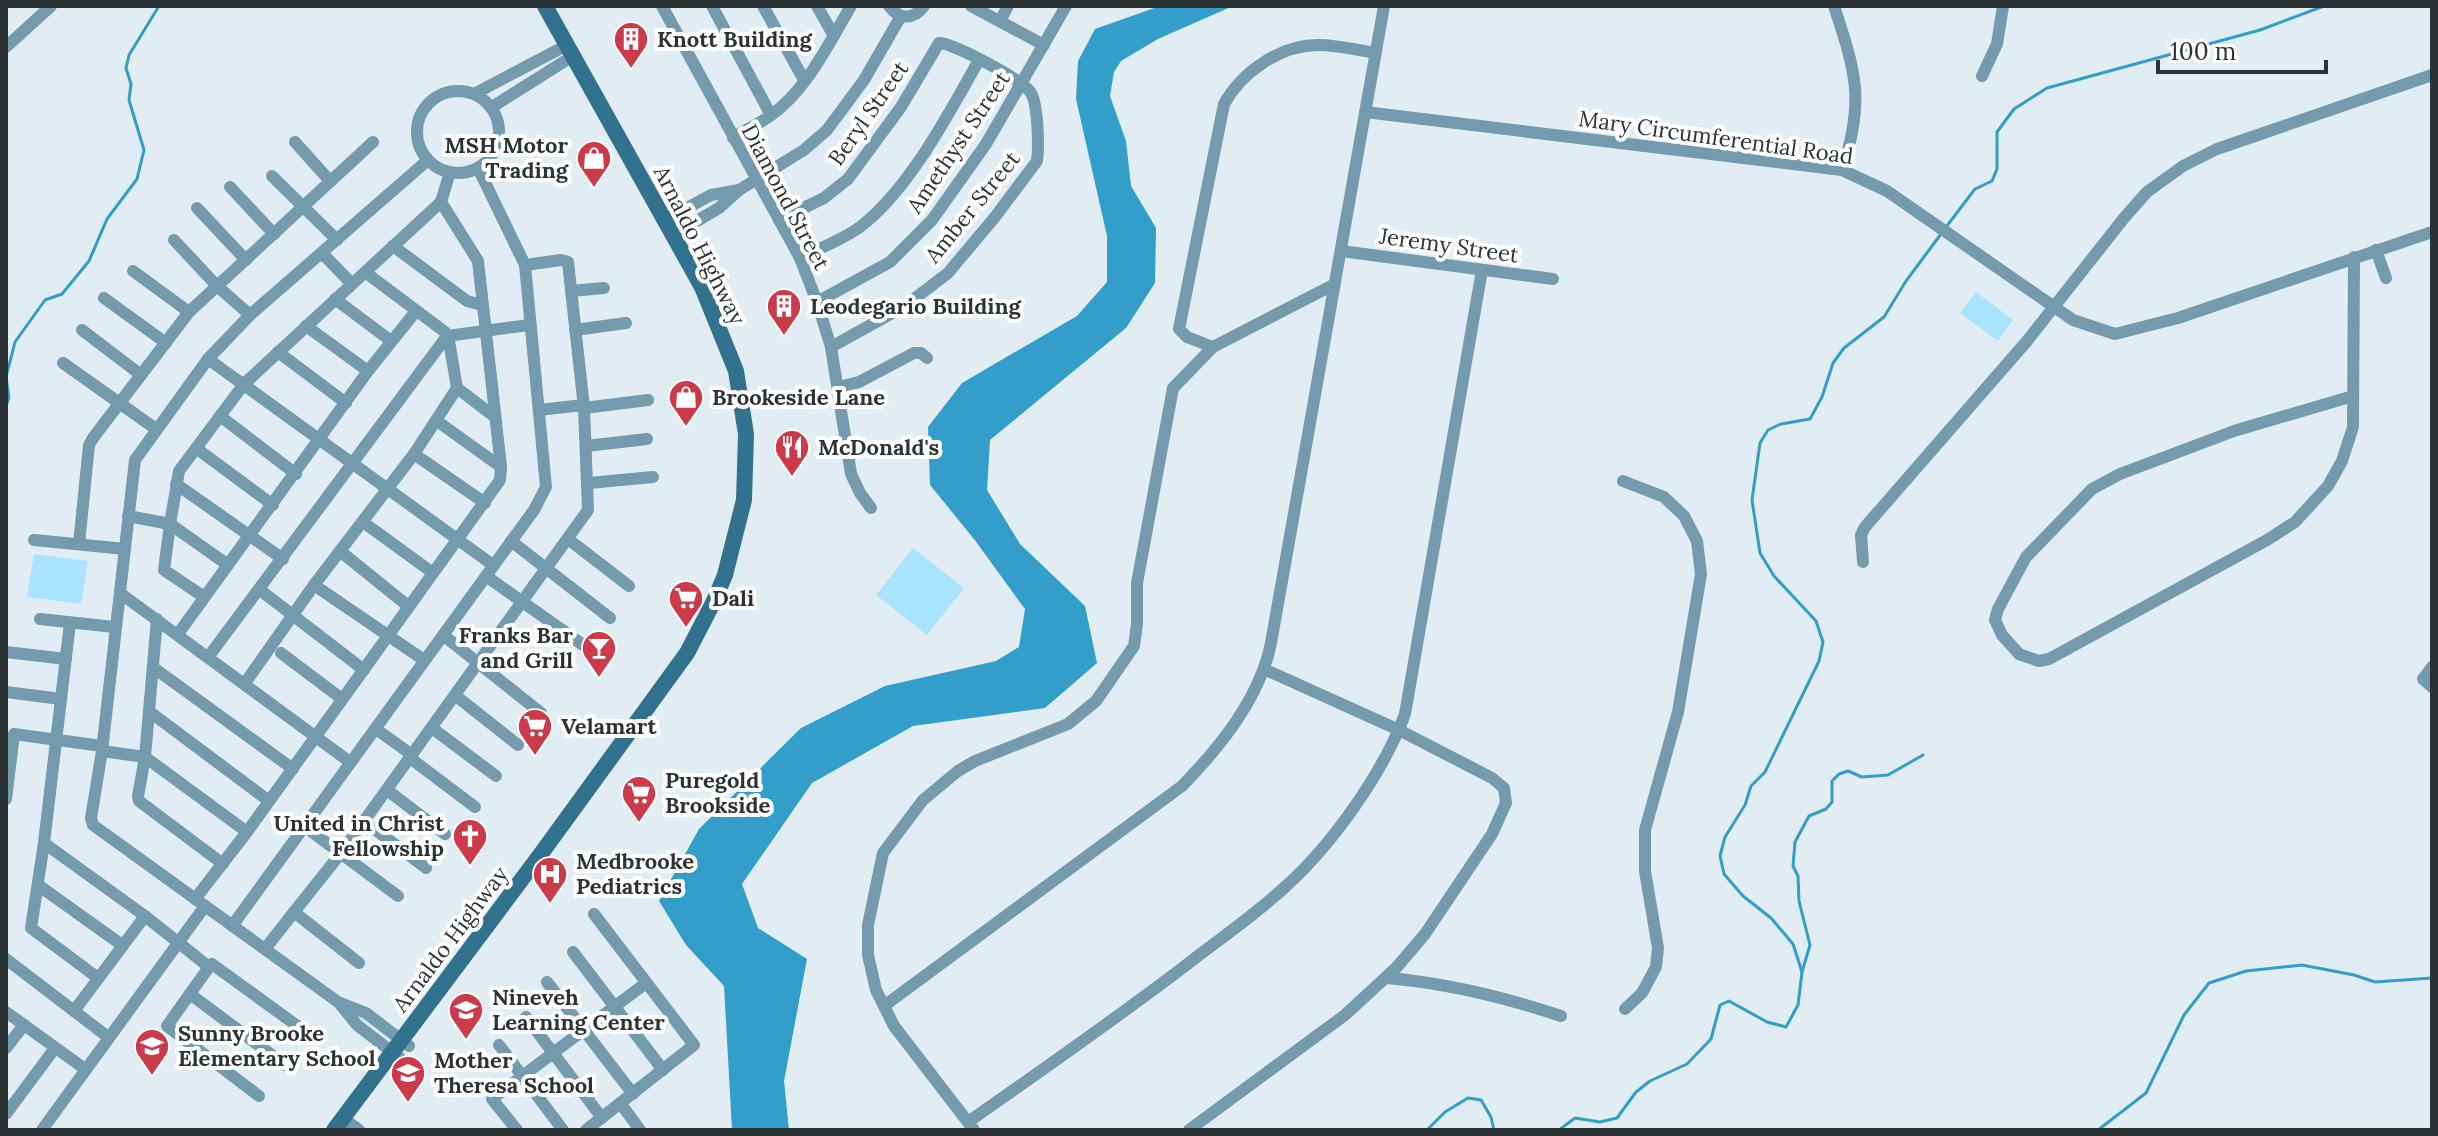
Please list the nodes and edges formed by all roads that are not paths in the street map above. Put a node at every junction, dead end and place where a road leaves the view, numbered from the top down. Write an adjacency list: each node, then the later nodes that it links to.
1 (51, 6): 20 (street)
2 (545, 6): 21 (main road, Arnaldo Highway)
3 (662, 6): 32 (street, Diamond Street)
4 (712, 6): 31 (street)
5 (763, 6): 26 (street)
6 (817, 6): 18 (street)
7 (851, 6): 18 (street)
8 (889, 6): 16 (street)
9 (924, 6): 16 (street)
10 (971, 6): 17 (street)
11 (1008, 6): 17 (street)
12 (1066, 6): 19 (street, Amethyst Street)
13 (1384, 6): 22 (street)
14 (1834, 6): 37 (street)
15 (2003, 6): 25 (street)
16 (901, 16): 40 (street)
17 (1000, 21): 19 (street)
18 (834, 36): 26 (street)
19 (1044, 45): 27 (street, Amethyst Street)
20 (6, 47)
21 (570, 50): 28 (street); 29 (street); 47 (main road, Arnaldo Highway)
22 (1375, 53): 30 (street); 88 (street)
23 (979, 60): 27 (street); 46 (street, Beryl Street); 57 (street)
24 (2432, 75): 74 (street)
25 (1982, 76)
26 (804, 80): 31 (street)
27 (1022, 85): 72 (street, Amethyst Street); 87 (street, Amber Street)
28 (474, 94): 29 (street); 35 (street)
29 (492, 107): 36 (street)
30 (1365, 112): 37 (street, Mary Circumferential Road); 54 (street)
31 (771, 115): 32 (street)
32 (733, 138): 40 (street, Diamond Street)
33 (295, 142): 41 (street)
34 (373, 142): 41 (street)
35 (428, 160): 38 (street); 51 (street)
36 (478, 168): 38 (street); 59 (street)
37 (1842, 170): 74 (street, Mary Circumferential Road)
38 (450, 172): 43 (street)
39 (272, 176): 44 (street)
40 (756, 180): 46 (street, Diamond Street); 47 (street)
41 (330, 181): 44 (street)
42 (230, 187): 49 (street)
43 (441, 202): 52 (street); 73 (street)
44 (303, 207): 49 (street); 51 (street)
45 (197, 208): 58 (street)
46 (779, 220): 57 (street, Diamond Street)
47 (669, 227): 235 (main road, Arnaldo Highway)
48 (2432, 232): 53 (street, Mary Circumferential Road)
49 (274, 234): 58 (street)
50 (174, 240): 67 (street)
51 (337, 240): 55 (street)
52 (393, 246): 62 (street); 73 (street)
53 (2376, 250): 56 (street, Mary Circumferential Road); 63 (street)
54 (1341, 251): 60 (street, Jeremy Street); 66 (street)
55 (322, 253): 65 (street); 77 (street)
56 (2354, 257): 74 (street, Mary Circumferential Road); 98 (street)
57 (800, 258): 72 (street, Diamond Street)
58 (246, 260): 67 (street)
59 (525, 265): 69 (street); 79 (street)
60 (1482, 270): 64 (street, Jeremy Street); 178 (street)
61 (133, 271): 76 (street)
62 (365, 272): 65 (street); 75 (street)
63 (2386, 278)
64 (1553, 279)
65 (352, 284): 71 (street)
66 (1333, 285): 88 (street); 166 (street)
67 (217, 286): 76 (street); 77 (street)
68 (604, 288): 69 (street)
69 (571, 291): 83 (street)
70 (104, 298): 86 (street)
71 (335, 299): 80 (street); 85 (street)
72 (817, 302): 87 (street, Diamond Street)
73 (482, 305): 82 (street)
74 (2053, 307): 136 (street)
75 (416, 311): 84 (street); 85 (street)
76 (189, 312): 86 (street)
77 (250, 315): 91 (street)
78 (626, 323): 83 (street)
79 (529, 325): 82 (street); 103 (street)
80 (306, 326): 89 (street); 93 (street)
81 (82, 330): 94 (street)
82 (484, 330): 84 (street); 105 (street)
83 (575, 330): 102 (street)
84 (447, 336): 97 (street); 113 (street)
85 (391, 341): 93 (street)
86 (166, 343): 94 (street)
87 (831, 347): 96 (street, Diamond Street)
88 (1213, 347): 222 (street)
89 (278, 352): 95 (street); 101 (street)
90 (927, 358): 96 (street)
91 (208, 359): 95 (street); 107 (street)
92 (63, 363): 100 (street)
93 (368, 371): 101 (street)
94 (141, 375): 100 (street)
95 (244, 384): 104 (street); 108 (street)
96 (839, 387): 123 (street, Diamond Street)
97 (457, 388): 105 (street); 106 (street)
98 (2353, 396): 98 (street)
99 (648, 400): 102 (street)
100 (120, 403): 107 (street); 132 (street)
101 (346, 403): 108 (street)
102 (584, 407): 103 (street); 110 (street)
103 (539, 410): 131 (street)
104 (220, 416): 111 (street); 115 (street)
105 (495, 417): 114 (street)
106 (437, 421): 112 (street); 114 (street)
107 (156, 429): 124 (street)
108 (320, 439): 113 (street); 115 (street)
109 (647, 439): 110 (street)
110 (586, 446): 118 (street)
111 (196, 448): 119 (street); 122 (street)
112 (414, 454): 120 (street); 121 (street)
113 (354, 463): 120 (street); 135 (street)
114 (501, 467): 121 (street)
115 (296, 474): 122 (street)
116 (653, 477): 118 (street)
117 (1623, 481): 223 (street)
118 (589, 483): 129 (street)
119 (176, 484): 126 (street); 127 (street)
120 (388, 488): 125 (street); 128 (street)
121 (485, 503): 128 (street)
122 (273, 505): 127 (street)
123 (871, 508)
124 (128, 516): 126 (street); 133 (street)
125 (363, 522): 134 (street); 140 (street)
126 (170, 524): 137 (street); 145 (street)
127 (250, 536): 135 (street); 137 (street)
128 (458, 539): 139 (street); 140 (street)
129 (568, 539): 138 (street); 142 (street)
130 (34, 540): 132 (street)
131 (511, 541): 138 (street); 139 (street)
132 (79, 544): 133 (street)
133 (125, 549): 144 (street)
134 (340, 551): 141 (street); 147 (street)
135 (283, 559): 143 (street)
136 (1863, 562)
137 (228, 565): 145 (street)
138 (546, 569): 146 (street); 149 (street)
139 (490, 570): 146 (street); 156 (street)
140 (433, 573): 147 (street)
141 (314, 585): 148 (street); 155 (street)
142 (629, 586)
143 (260, 590): 148 (street); 160 (street)
144 (120, 593): 151 (street); 153 (street)
145 (204, 597): 154 (street)
146 (522, 602): 157 (street); 163 (street)
147 (408, 606): 155 (street)
148 (292, 615): 167 (street); 168 (street)
149 (610, 618)
150 (40, 619): 152 (street)
151 (157, 619): 154 (street); 165 (street)
152 (70, 623): 153 (street); 161 (street)
153 (114, 627): 183 (street)
154 (178, 634): 160 (street)
155 (388, 634): 162 (street); 167 (street)
156 (443, 635): 162 (street); 163 (street)
157 (586, 647)
158 (6, 652): 161 (street)
159 (281, 653): 173 (street)
160 (209, 656): 168 (street)
161 (66, 659): 172 (street)
162 (424, 660): 177 (street)
163 (479, 664): 171 (street); 175 (street)
164 (2432, 667): 169 (street)
165 (154, 668): 174 (street); 188 (street)
166 (1264, 669): 178 (street); 222 (street)
167 (364, 670): 173 (street)
168 (245, 683): 180 (street)
169 (2427, 683)
170 (6, 692): 172 (street)
171 (456, 696): 176 (street); 182 (street)
172 (61, 699): 181 (street)
173 (342, 699): 180 (street)
174 (150, 712): 184 (street); 192 (street)
175 (541, 713)
176 (432, 728): 185 (street); 189 (street)
177 (376, 729): 185 (street); 186 (street)
178 (1399, 730): 217 (street); 247 (street)
179 (10, 734): 181 (street); 187 (street)
180 (316, 735): 186 (street); 188 (street)
181 (56, 740): 183 (street); 198 (street)
182 (518, 745)
183 (102, 749): 184 (street); 204 (street)
184 (145, 757): 196 (street); 200 (street)
185 (411, 757): 190 (street); 193 (street)
186 (350, 762): 195 (street)
187 (8, 769): 191 (street)
188 (293, 769): 192 (street)
189 (496, 776)
190 (387, 790): 194 (street); 197 (street)
191 (6, 799)
192 (269, 801): 196 (street)
193 (475, 807)
194 (364, 821): 199 (street); 201 (street)
195 (304, 826): 199 (street); 208 (street)
196 (247, 832): 200 (street)
197 (445, 834)
198 (44, 843): 202 (street); 207 (street)
199 (341, 853): 203 (street); 205 (street)
200 (223, 864): 204 (street)
201 (426, 868)
202 (38, 885): 210 (street); 216 (street)
203 (398, 896)
204 (200, 902): 208 (street); 209 (street)
205 (294, 912): 211 (street); 214 (street)
206 (594, 914): 219 (street)
207 (145, 916): 209 (street); 210 (street)
208 (232, 926): 211 (street)
209 (178, 942): 215 (street); 231 (street)
210 (122, 945): 216 (street)
211 (265, 949): 235 (street)
212 (573, 952): 221 (street)
213 (6, 959): 224 (street)
214 (359, 963)
215 (209, 967): 220 (street); 230 (street)
216 (98, 978): 224 (street)
217 (1387, 978): 226 (street); 253 (street)
218 (547, 982): 229 (street)
219 (646, 983): 221 (street); 239 (street)
220 (190, 994): 237 (street); 242 (street)
221 (614, 1005): 229 (street); 239 (street)
222 (884, 1006): 247 (street)
223 (1625, 1009)
224 (74, 1011): 231 (street)
225 (6, 1012): 228 (street)
226 (1561, 1016)
227 (526, 1017): 236 (street)
228 (24, 1025): 233 (street); 234 (street)
229 (584, 1029): 236 (street); 241 (street)
230 (307, 1033)
231 (108, 1037): 238 (street)
232 (499, 1045): 240 (street)
233 (6, 1048)
234 (55, 1048): 238 (street); 244 (street)
235 (401, 1049): 246 (main road, Arnaldo Highway)
236 (554, 1053): 240 (street); 245 (street)
237 (285, 1065)
238 (85, 1069): 248 (street)
239 (663, 1070): 241 (street)
240 (522, 1076): 249 (street); 250 (street)
241 (633, 1094): 243 (street)
242 (259, 1096)
243 (621, 1104): 245 (street); 252 (street)
244 (6, 1114)
245 (602, 1118): 251 (street)
246 (347, 1126)
247 (971, 1126)
248 (42, 1130)
249 (517, 1130)
250 (563, 1130)
251 (586, 1130)
252 (640, 1130)
253 (1189, 1130)

